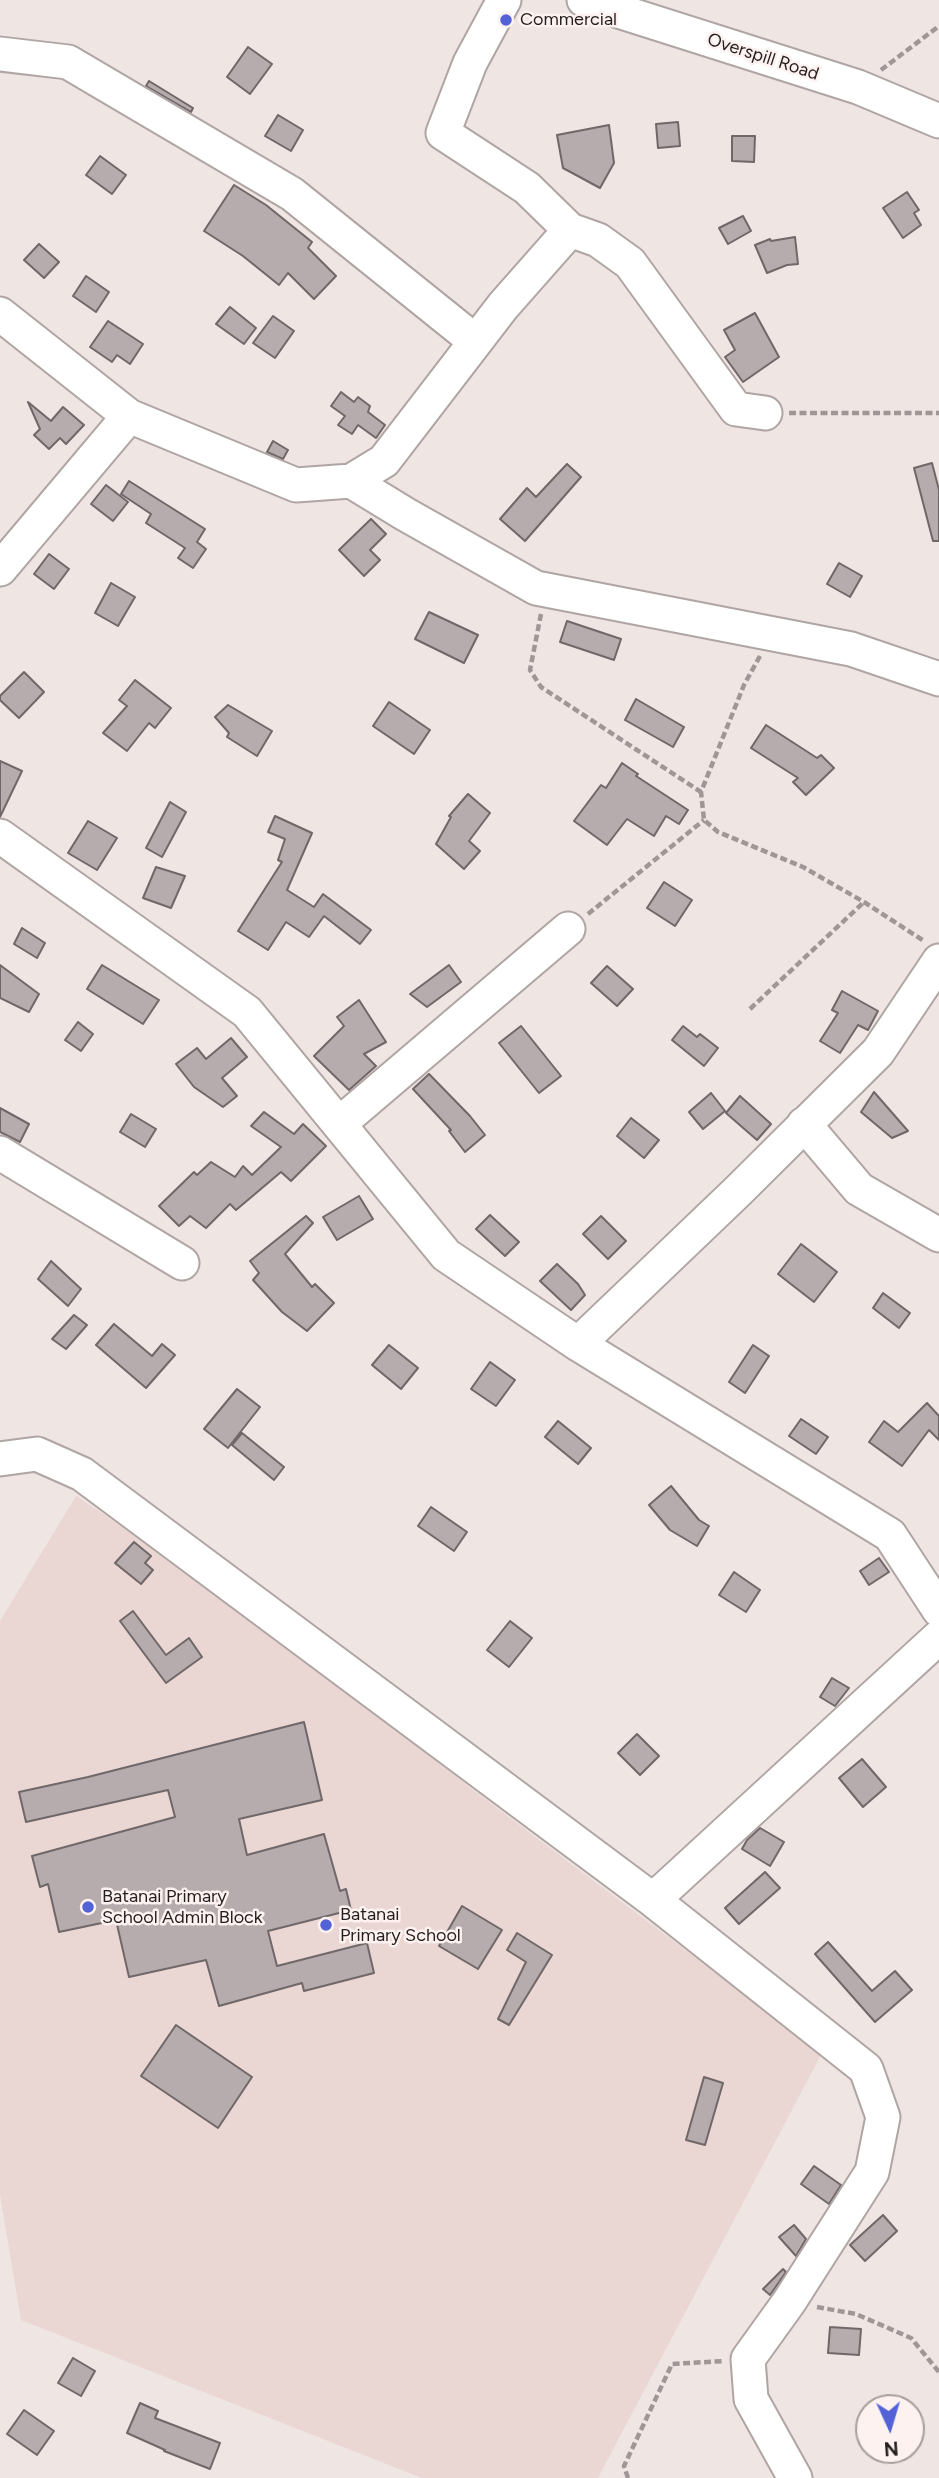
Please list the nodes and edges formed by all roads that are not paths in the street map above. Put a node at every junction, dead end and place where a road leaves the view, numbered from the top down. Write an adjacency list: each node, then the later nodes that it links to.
1 (504, 0): 5 (street)
2 (584, 0): 4 (street, Overspill Road)
3 (0, 54): 7 (street)
4 (939, 121)
5 (570, 230): 7 (street); 8 (street)
6 (0, 314): 9 (street)
7 (475, 341): 10 (street)
8 (765, 413)
9 (129, 416): 10 (street); 11 (street)
10 (351, 481): 12 (street)
11 (0, 569)
12 (939, 679)
13 (0, 836): 17 (street)
14 (568, 929): 17 (street)
15 (934, 953): 16 (street)
16 (804, 1124): 19 (street); 21 (street)
17 (339, 1125): 21 (street)
18 (0, 1153): 20 (street)
19 (939, 1235)
20 (182, 1263)
21 (578, 1344): 23 (street)
22 (0, 1459): 25 (street)
23 (939, 1610)
24 (939, 1637): 25 (street)
25 (653, 1900): 26 (street)
26 (795, 2478)

